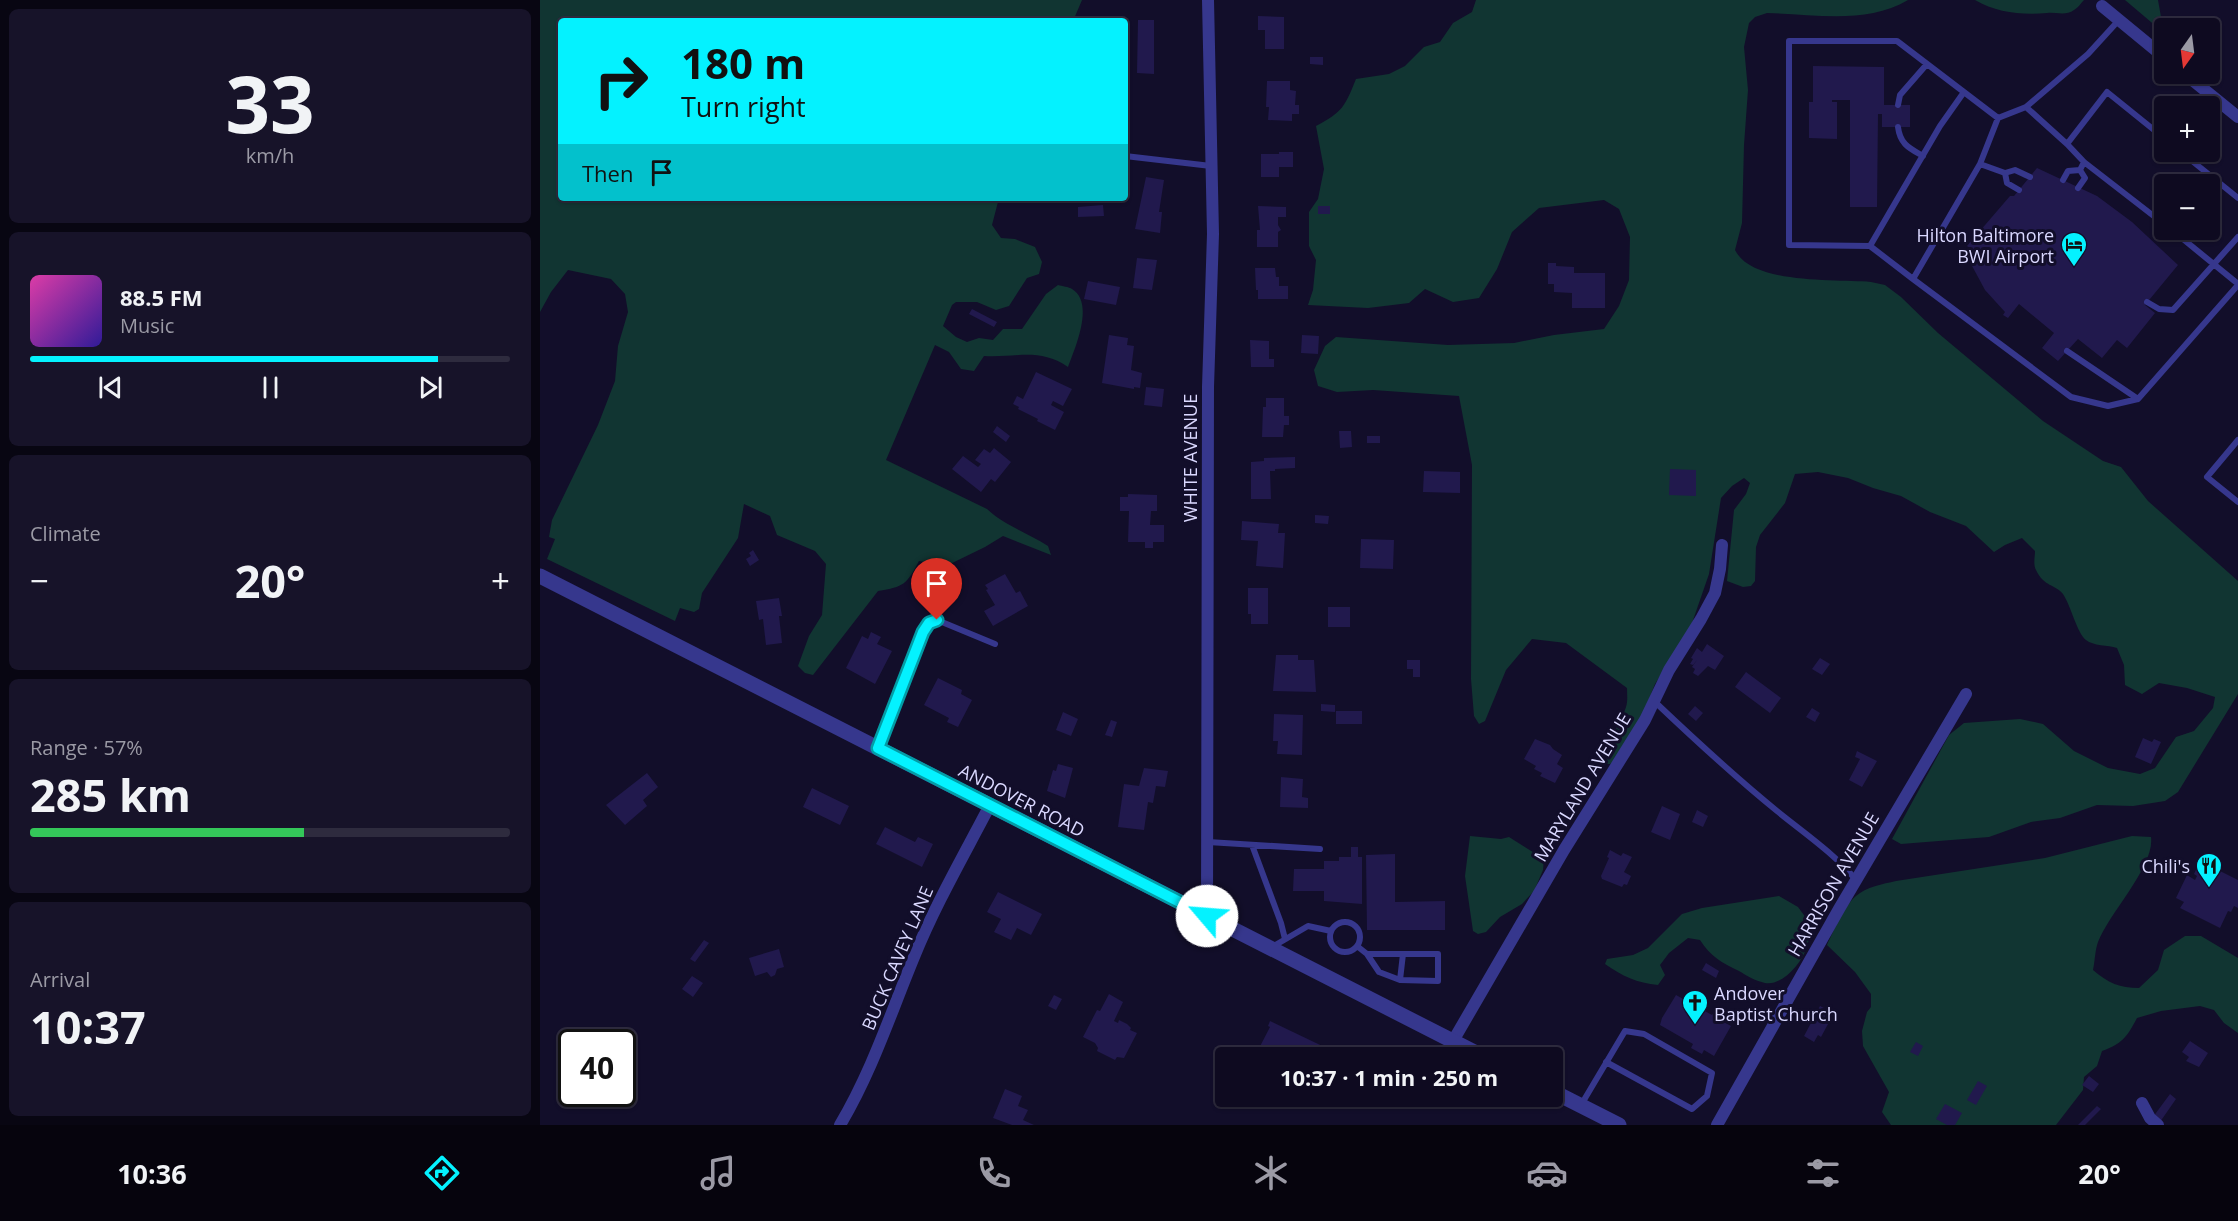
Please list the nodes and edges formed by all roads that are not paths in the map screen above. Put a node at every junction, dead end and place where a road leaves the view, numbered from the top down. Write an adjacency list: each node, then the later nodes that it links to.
1 (1208, 0): 20 (street, WHITE AVENUE)
2 (2102, 6): 3 (street)
3 (2119, 20): 4 (street); 9 (lane)
4 (2154, 49)
5 (1927, 64): 7 (lane); 8 (lane); 31 (lane)
6 (2197, 84): 10 (street)
7 (1964, 92): 11 (lane); 16 (lane)
8 (1898, 105)
9 (2026, 107): 11 (lane); 14 (lane)
10 (2238, 117)
11 (1998, 118): 19 (lane)
12 (1898, 127): 16 (lane)
13 (2154, 130): 14 (lane)
14 (2067, 144): 17 (lane)
15 (1128, 156): 20 (lane)
16 (1923, 156): 31 (lane)
17 (2084, 162): 21 (lane); 28 (lane)
18 (2193, 162): 27 (lane)
19 (1980, 164): 22 (lane); 33 (lane)
20 (1211, 166): 47 (street, WHITE AVENUE)
21 (2080, 170): 24 (lane); 25 (lane)
22 (2005, 173): 23 (lane); 26 (lane)
23 (2030, 177)
24 (2063, 180)
25 (2078, 188)
26 (2019, 190)
27 (2238, 198)
28 (2154, 216)
29 (2238, 237): 32 (lane)
30 (2185, 240): 32 (lane)
31 (1870, 246): 33 (lane)
32 (2215, 264): 34 (lane); 35 (lane)
33 (1913, 279): 37 (lane)
34 (2238, 285): 37 (lane)
35 (2148, 302)
36 (2067, 351): 37 (lane)
37 (2138, 399)
38 (2238, 440): 39 (lane)
39 (2238, 502)
40 (1722, 544): 44 (street, MARYLAND AVENUE)
41 (540, 576): 45 (street, ANDOVER ROAD)
42 (995, 644): 45 (lane)
43 (1966, 694): 50 (street, HARRISON AVENUE)
44 (1654, 700): 50 (lane); 59 (street, MARYLAND AVENUE)
45 (878, 748): 46 (street, ANDOVER ROAD)
46 (990, 805): 51 (street, ANDOVER ROAD); 65 (street, BUCK CAVEY LANE)
47 (1207, 842): 48 (lane); 51 (street, WHITE AVENUE)
48 (1252, 845): 49 (lane); 53 (lane)
49 (1320, 849)
50 (1857, 880): 67 (street, HARRISON AVENUE)
51 (1207, 916): 55 (street, ANDOVER ROAD)
52 (1331, 931): 53 (lane); 54 (lane); 54 (lane)
53 (1285, 939): 55 (lane)
54 (1357, 946): 56 (lane)
55 (1270, 948): 59 (street, ANDOVER ROAD)
56 (1367, 954): 57 (lane); 58 (lane)
57 (1402, 954): 58 (lane); 58 (lane)
58 (1400, 980)
59 (1453, 1041): 60 (street, ANDOVER ROAD)
60 (1465, 1047)
61 (1606, 1062): 61 (lane); 64 (lane)
62 (1563, 1097): 64 (street)
63 (2142, 1103): 68 (street)
64 (1581, 1106): 66 (street)
65 (840, 1125)
66 (1619, 1125)
67 (1717, 1125)
68 (2158, 1125)

